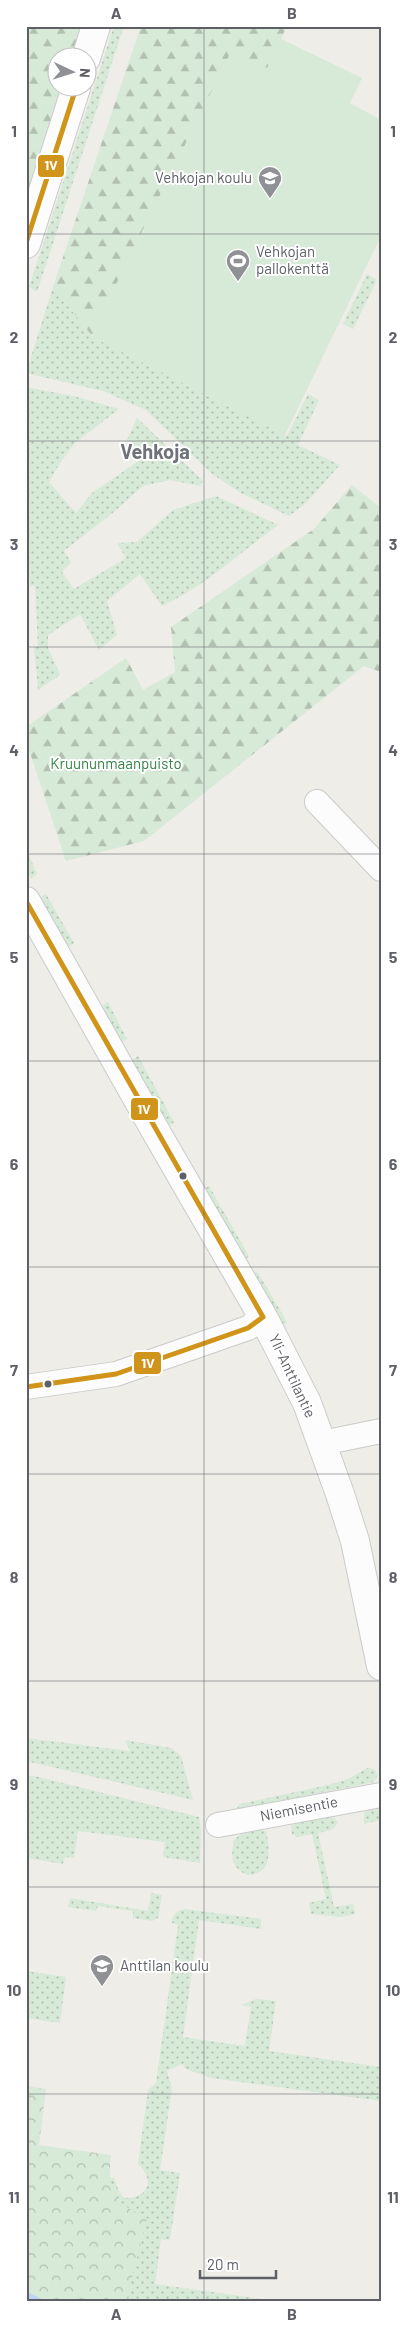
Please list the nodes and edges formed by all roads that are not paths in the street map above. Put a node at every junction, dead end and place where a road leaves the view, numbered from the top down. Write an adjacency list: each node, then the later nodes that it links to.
1 (96, 26): 2 (street)
2 (89, 48)
3 (73, 98): 4 (street)
4 (26, 244)
5 (317, 802): 6 (street)
6 (381, 869)
7 (26, 901): 8 (street, Yli-Anttilantie)
8 (264, 1317): 9 (street); 11 (street, Yli-Anttilantie)
9 (26, 1387)
10 (381, 1431): 11 (street)
11 (322, 1443): 12 (street, Yli-Anttilantie)
12 (381, 1666)
13 (381, 1794): 14 (street, Niemisentie)
14 (218, 1825)

